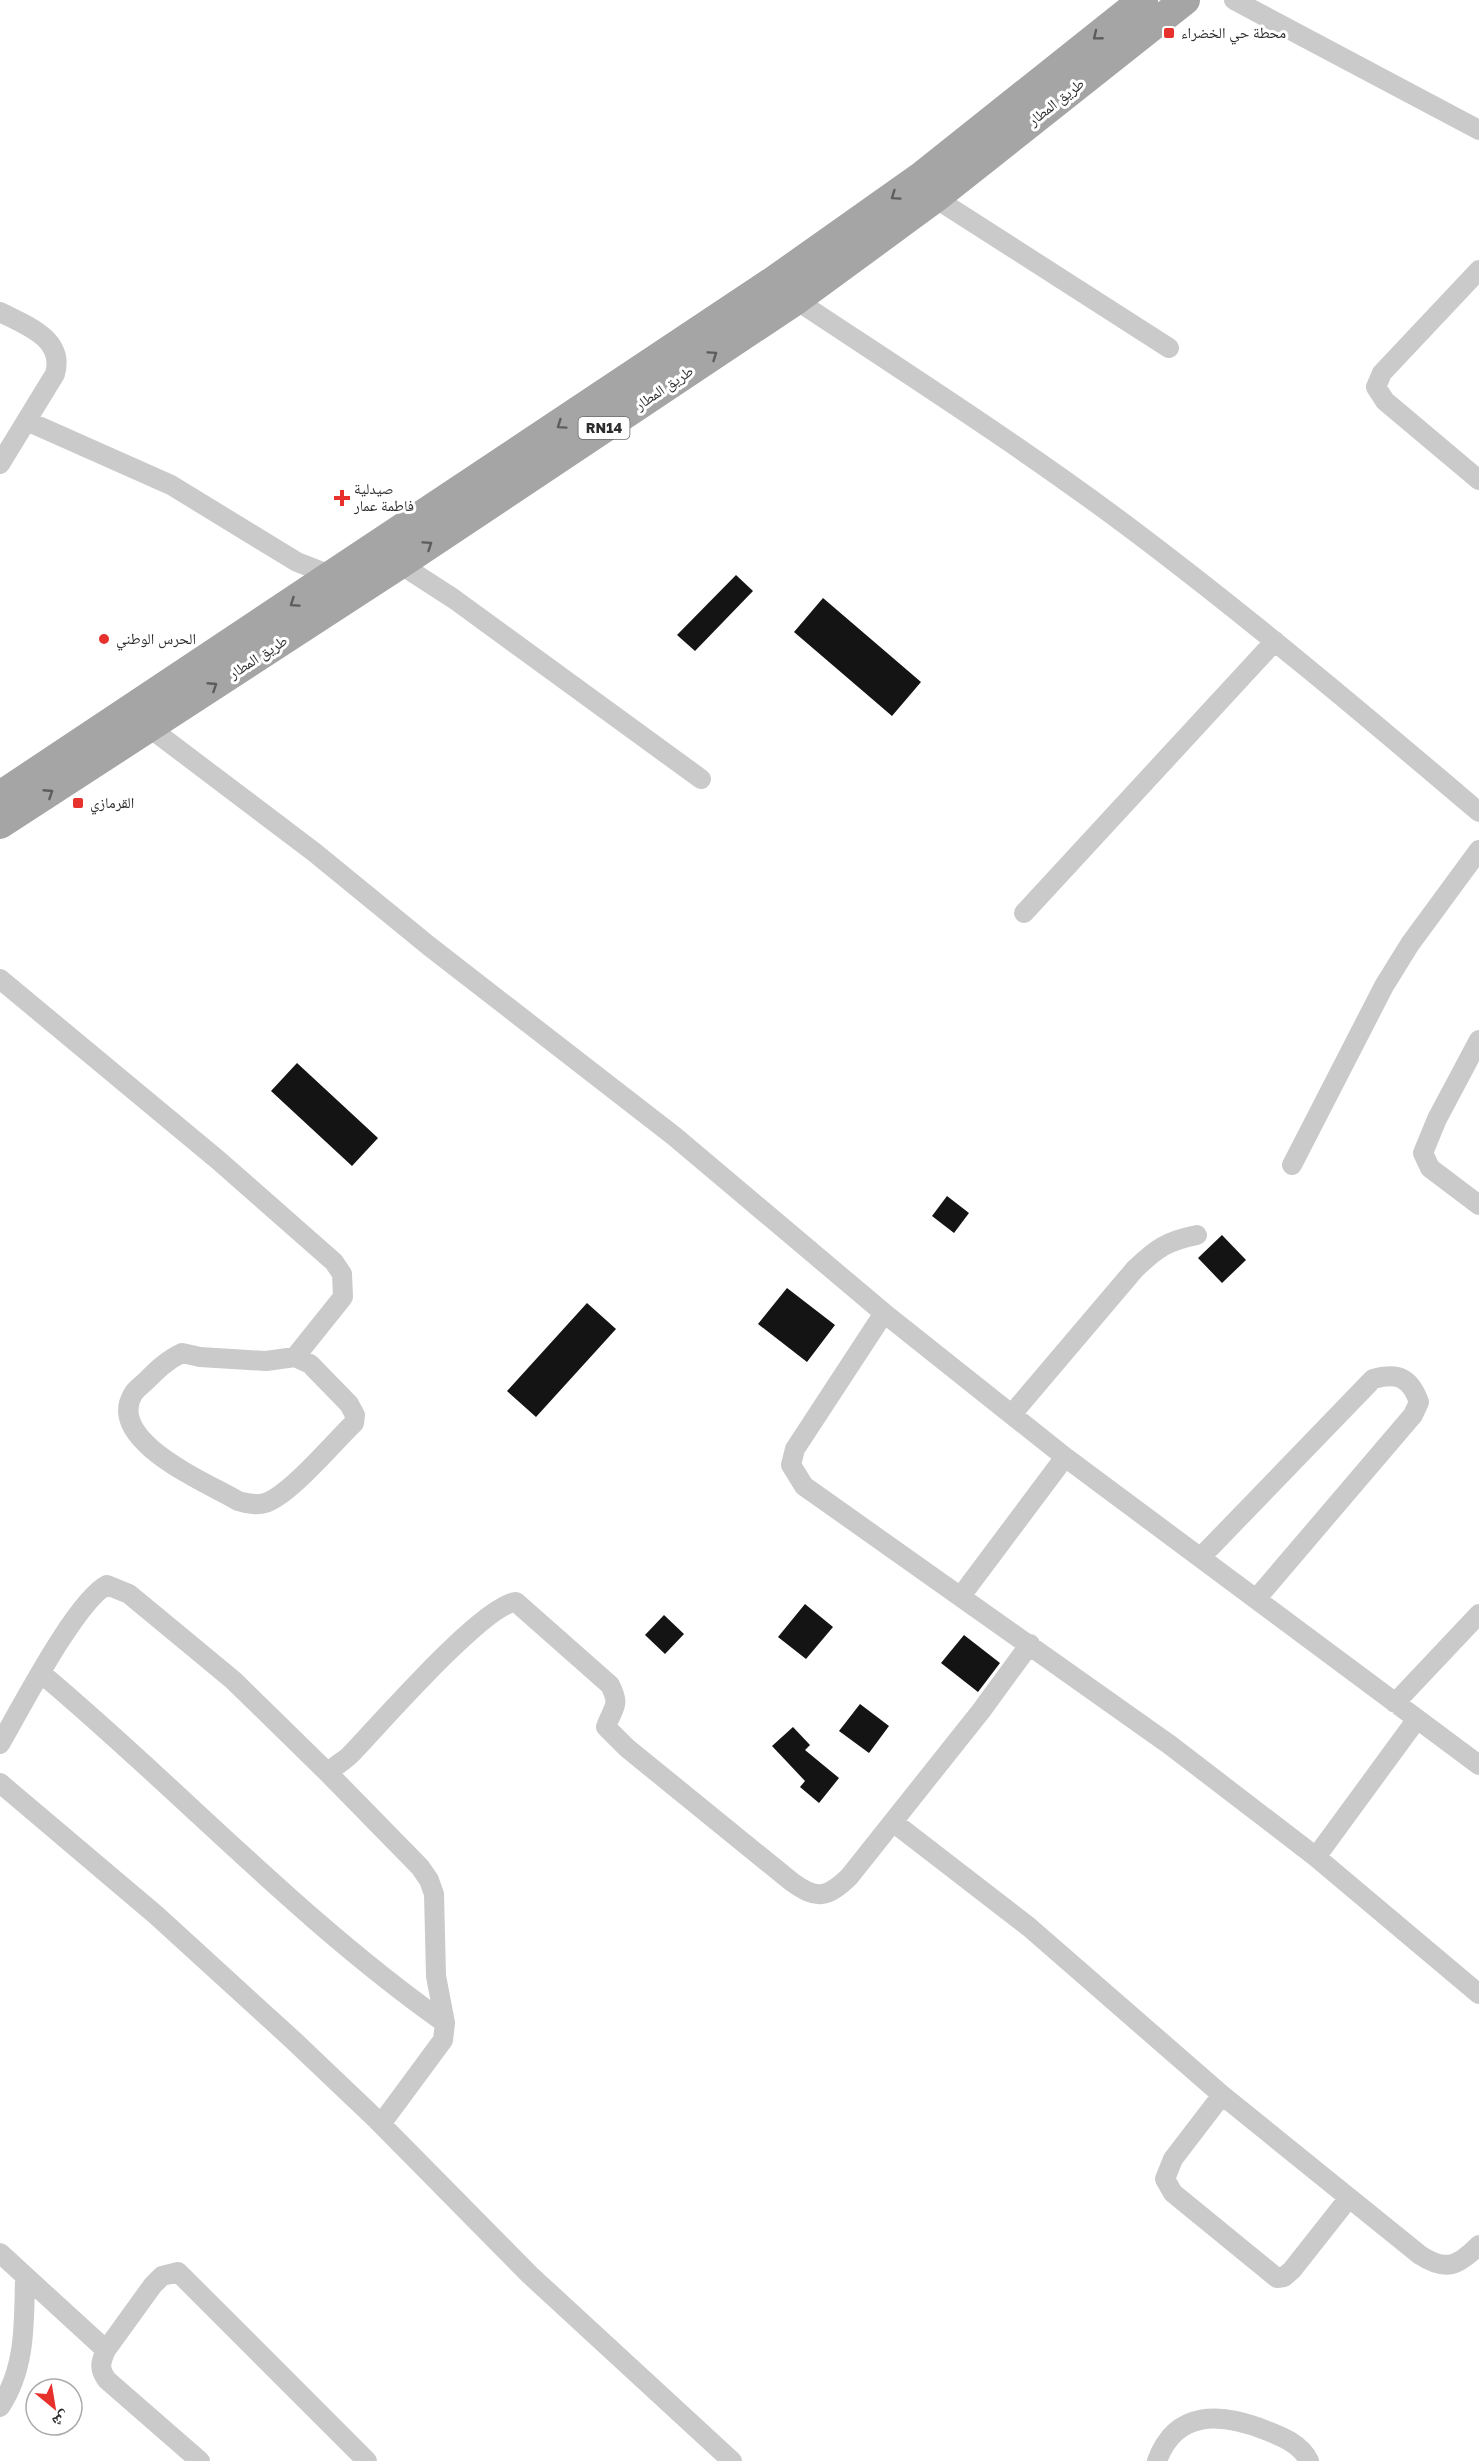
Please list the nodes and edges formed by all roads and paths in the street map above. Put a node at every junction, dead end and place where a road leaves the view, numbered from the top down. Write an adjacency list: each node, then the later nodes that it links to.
1 (1185, 0): 3 (main road, طريق المطار / RN14)
2 (1234, 0): 4 (street)
3 (1140, 8): 5 (main road, طريق المطار / RN14)
4 (1479, 130)
5 (929, 187): 7 (main road, طريق المطار / RN14); 9 (street); 10 (main road, طريق المطار / RN14, one-way to 10)
6 (1479, 270): 13 (street)
7 (796, 300): 10 (main road, طريق المطار / RN14, one-way to 7); 16 (street)
8 (0, 312): 11 (street)
9 (1169, 348)
10 (617, 403): 14 (main road, طريق المطار / RN14, one-way to 10); 15 (main road, طريق المطار / RN14, one-way to 15)
11 (27, 421): 12 (street); 15 (street)
12 (0, 464)
13 (1479, 480)
14 (400, 564): 17 (main road, طريق المطار / RN14, one-way to 14); 18 (street)
15 (333, 576): 19 (main road, طريق المطار / RN14, one-way to 19)
16 (1275, 641): 20 (street); 23 (street)
17 (150, 728): 21 (main road, طريق المطار / RN14, one-way to 17); 29 (street)
18 (701, 779)
19 (0, 796)
20 (1479, 812)
21 (0, 824)
22 (1479, 850): 26 (street)
23 (1024, 913)
24 (0, 979): 30 (street)
25 (1479, 1040): 27 (street)
26 (1292, 1165)
27 (1479, 1205)
28 (1197, 1235): 31 (street)
29 (884, 1313): 31 (street); 34 (street)
30 (295, 1357): 30 (street)
31 (1012, 1414): 32 (street)
32 (1065, 1457): 33 (street); 34 (street)
33 (1201, 1557): 35 (street); 35 (street)
34 (961, 1596): 37 (street)
35 (1257, 1598): 39 (street)
36 (1479, 1614): 39 (street)
37 (1030, 1644): 45 (street); 46 (street)
38 (42, 1674): 41 (street); 43 (street); 48 (street)
39 (1395, 1703): 40 (street)
40 (1417, 1719): 42 (street); 46 (street)
41 (0, 1744)
42 (1479, 1765)
43 (328, 1773): 45 (street); 48 (street)
44 (0, 1783): 50 (street)
45 (893, 1822): 49 (street)
46 (1316, 1857): 47 (street)
47 (1479, 1994)
48 (445, 2023): 50 (street)
49 (1222, 2095): 51 (street); 51 (street)
50 (381, 2124): 59 (street)
51 (1348, 2199): 52 (street)
52 (1479, 2246)
53 (0, 2253): 54 (street)
54 (25, 2277): 55 (street); 56 (street)
55 (106, 2350): 57 (street); 58 (street)
56 (0, 2407)
57 (200, 2461)
58 (367, 2461)
59 (732, 2461)
60 (1157, 2461): 61 (street)
61 (1309, 2461)

